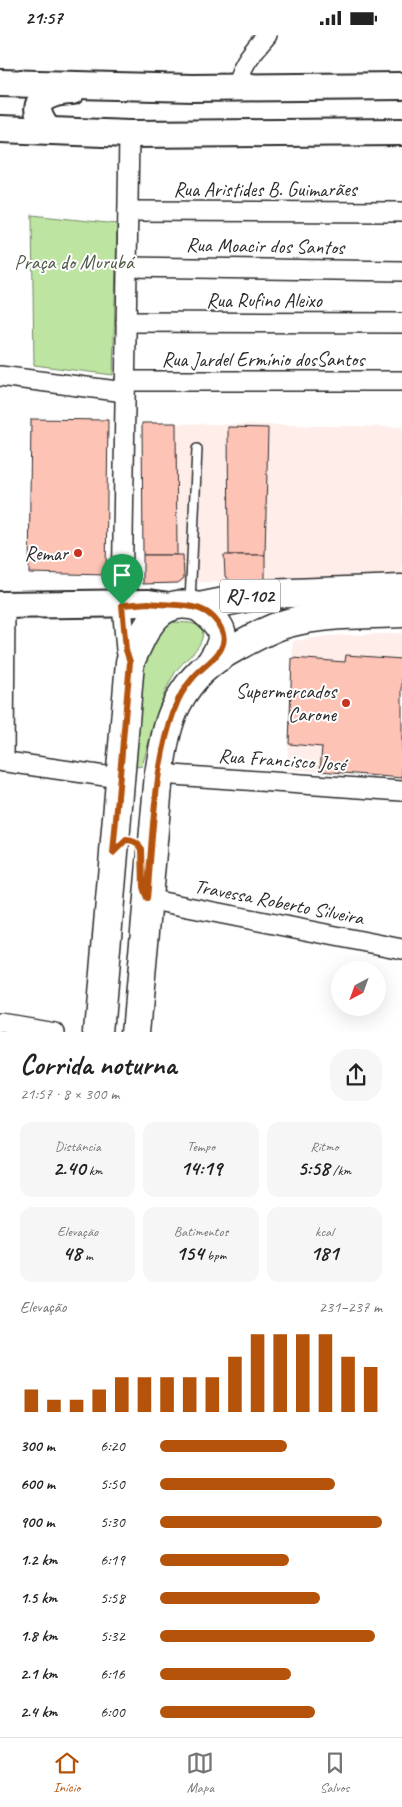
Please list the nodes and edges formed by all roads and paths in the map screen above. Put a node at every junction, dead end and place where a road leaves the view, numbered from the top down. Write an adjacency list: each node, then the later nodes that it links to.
1 (267, 35): 4 (street)
2 (7, 83): 3 (main road); 6 (main road)
3 (93, 84): 4 (main road); 8 (main road)
4 (238, 86): 5 (main road)
5 (402, 86)
6 (0, 124)
7 (0, 129): 8 (main road)
8 (48, 131): 10 (main road)
9 (402, 132): 10 (main road)
10 (129, 134): 11 (street)
11 (128, 211): 12 (street, Rua Aristides B. Guimarães); 13 (street)
12 (402, 212)
13 (127, 267): 14 (street, Rua Moacir dos Santos); 15 (street)
14 (402, 271)
15 (126, 321): 16 (street, Rua Rufino Aleixo); 20 (street)
16 (402, 323)
17 (402, 372): 19 (street)
18 (0, 376): 20 (street, Rua Jardel Ermínio dosSantos)
19 (402, 381): 20 (street, Rua Jardel Ermínio dosSantos); 21 (street)
20 (125, 387): 25 (street)
21 (402, 394)
22 (197, 449): 26 (lane)
23 (402, 589): 26 (main road, RJ-102)
24 (2, 605): 25 (main road); 30 (street)
25 (122, 605): 26 (main road); 29 (street)
26 (186, 606): 28 (main road); 29 (main road)
27 (402, 613): 28 (main road, RJ-102)
28 (213, 659): 31 (main road, RJ-102)
29 (130, 662): 32 (main road)
30 (2, 761): 32 (street)
31 (159, 774): 32 (main road); 33 (street, Rua Francisco José); 35 (main road, RJ-102)
32 (119, 778): 34 (main road)
33 (402, 791)
34 (113, 853): 35 (main road); 39 (main road)
35 (147, 899): 36 (street, Travessa Roberto Silveira); 40 (main road, RJ-102)
36 (402, 949)
37 (0, 1023): 38 (street)
38 (55, 1032)
39 (99, 1032)
40 (136, 1032)

